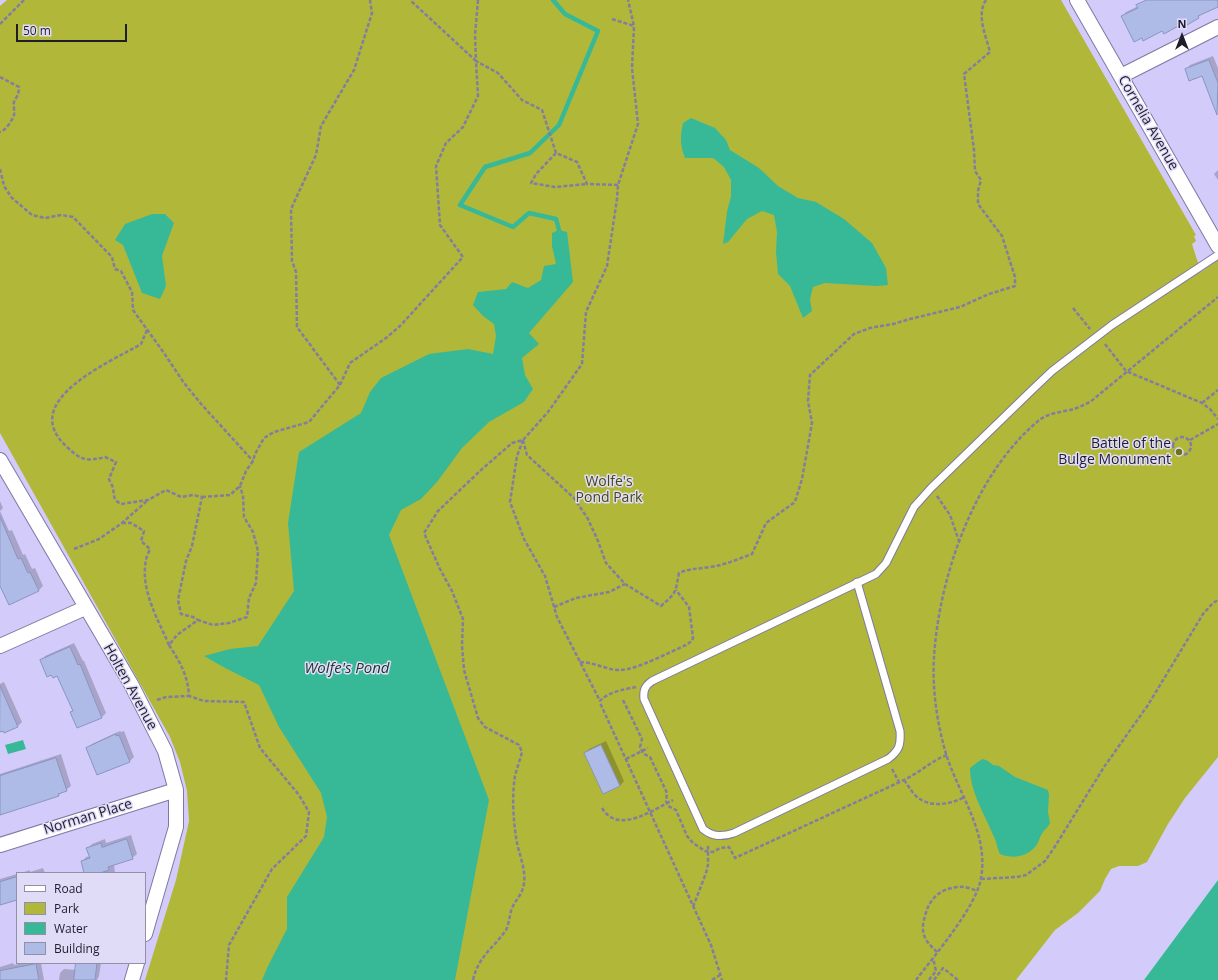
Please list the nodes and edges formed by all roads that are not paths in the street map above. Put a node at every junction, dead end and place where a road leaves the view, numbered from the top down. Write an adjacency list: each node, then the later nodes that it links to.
1 (1077, 0): 3 (street, Cornelia Avenue)
2 (1218, 27): 3 (street)
3 (1121, 76): 4 (street, Cornelia Avenue)
4 (1218, 246)
5 (1218, 255): 7 (lane)
6 (0, 460): 8 (street, Holten Avenue)
7 (857, 582): 7 (lane)
8 (85, 608): 9 (street); 10 (street, Holten Avenue)
9 (0, 646)
10 (176, 790): 11 (street, Norman Place); 12 (street, Holten Avenue)
11 (0, 845)
12 (146, 931)
13 (137, 964): 14 (street)
14 (132, 980)

